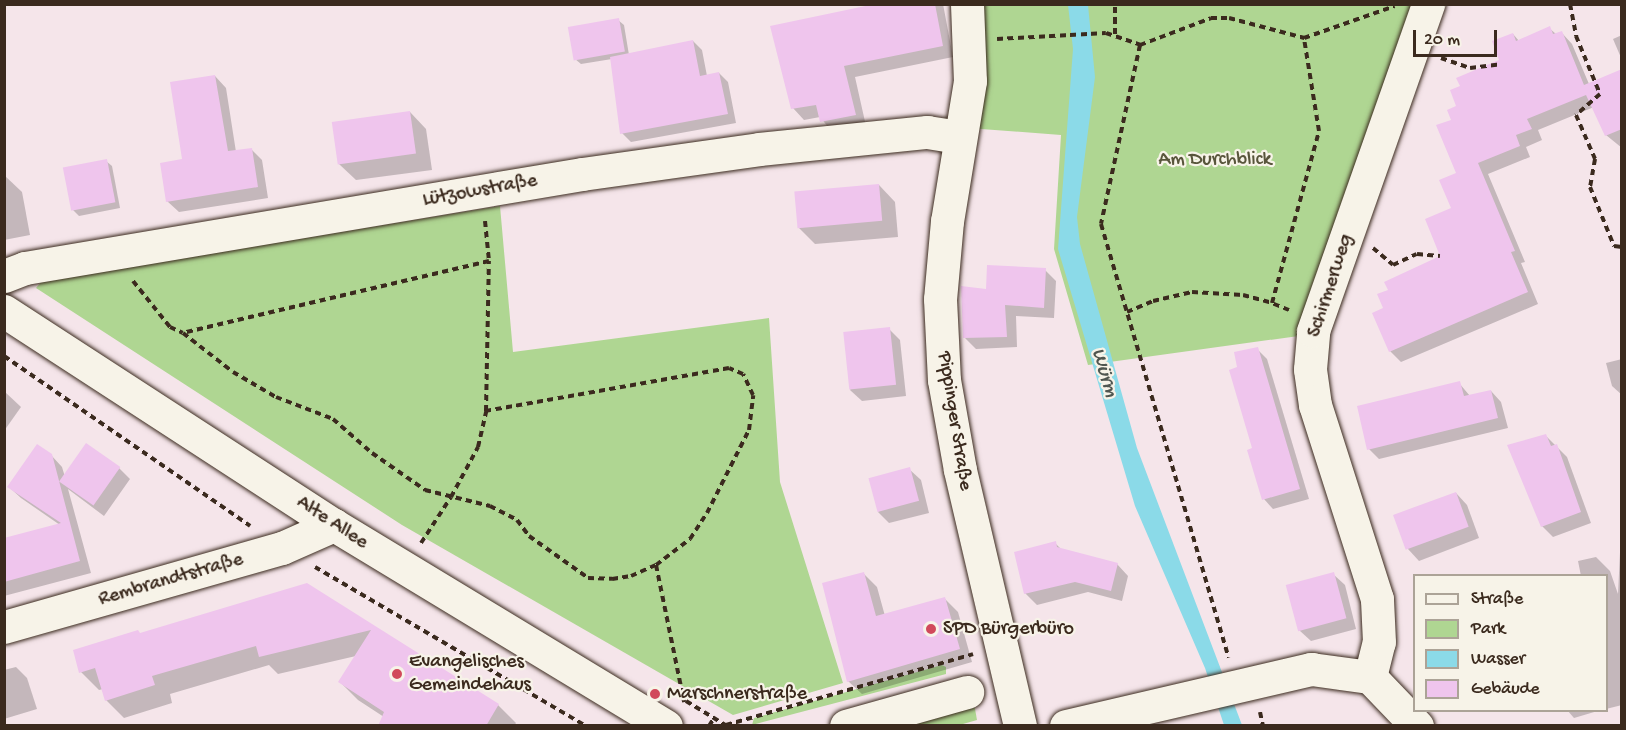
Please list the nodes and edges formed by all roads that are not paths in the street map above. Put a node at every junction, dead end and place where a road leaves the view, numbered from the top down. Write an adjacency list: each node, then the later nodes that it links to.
1 (967, 4): 3 (street, Pippinger Straße)
2 (1428, 4): 8 (street, Schirmerweg)
3 (960, 138): 4 (street, Lützowstraße); 12 (street, Pippinger Straße)
4 (4, 276)
5 (4, 311): 6 (street, Alte Allee)
6 (334, 525): 7 (street, Rembrandtstraße); 10 (street, Alte Allee)
7 (4, 627)
8 (1370, 677): 13 (street); 14 (street)
9 (967, 692): 11 (street)
10 (674, 713)
11 (846, 726)
12 (1020, 726)
13 (1066, 726)
14 (1417, 726)

